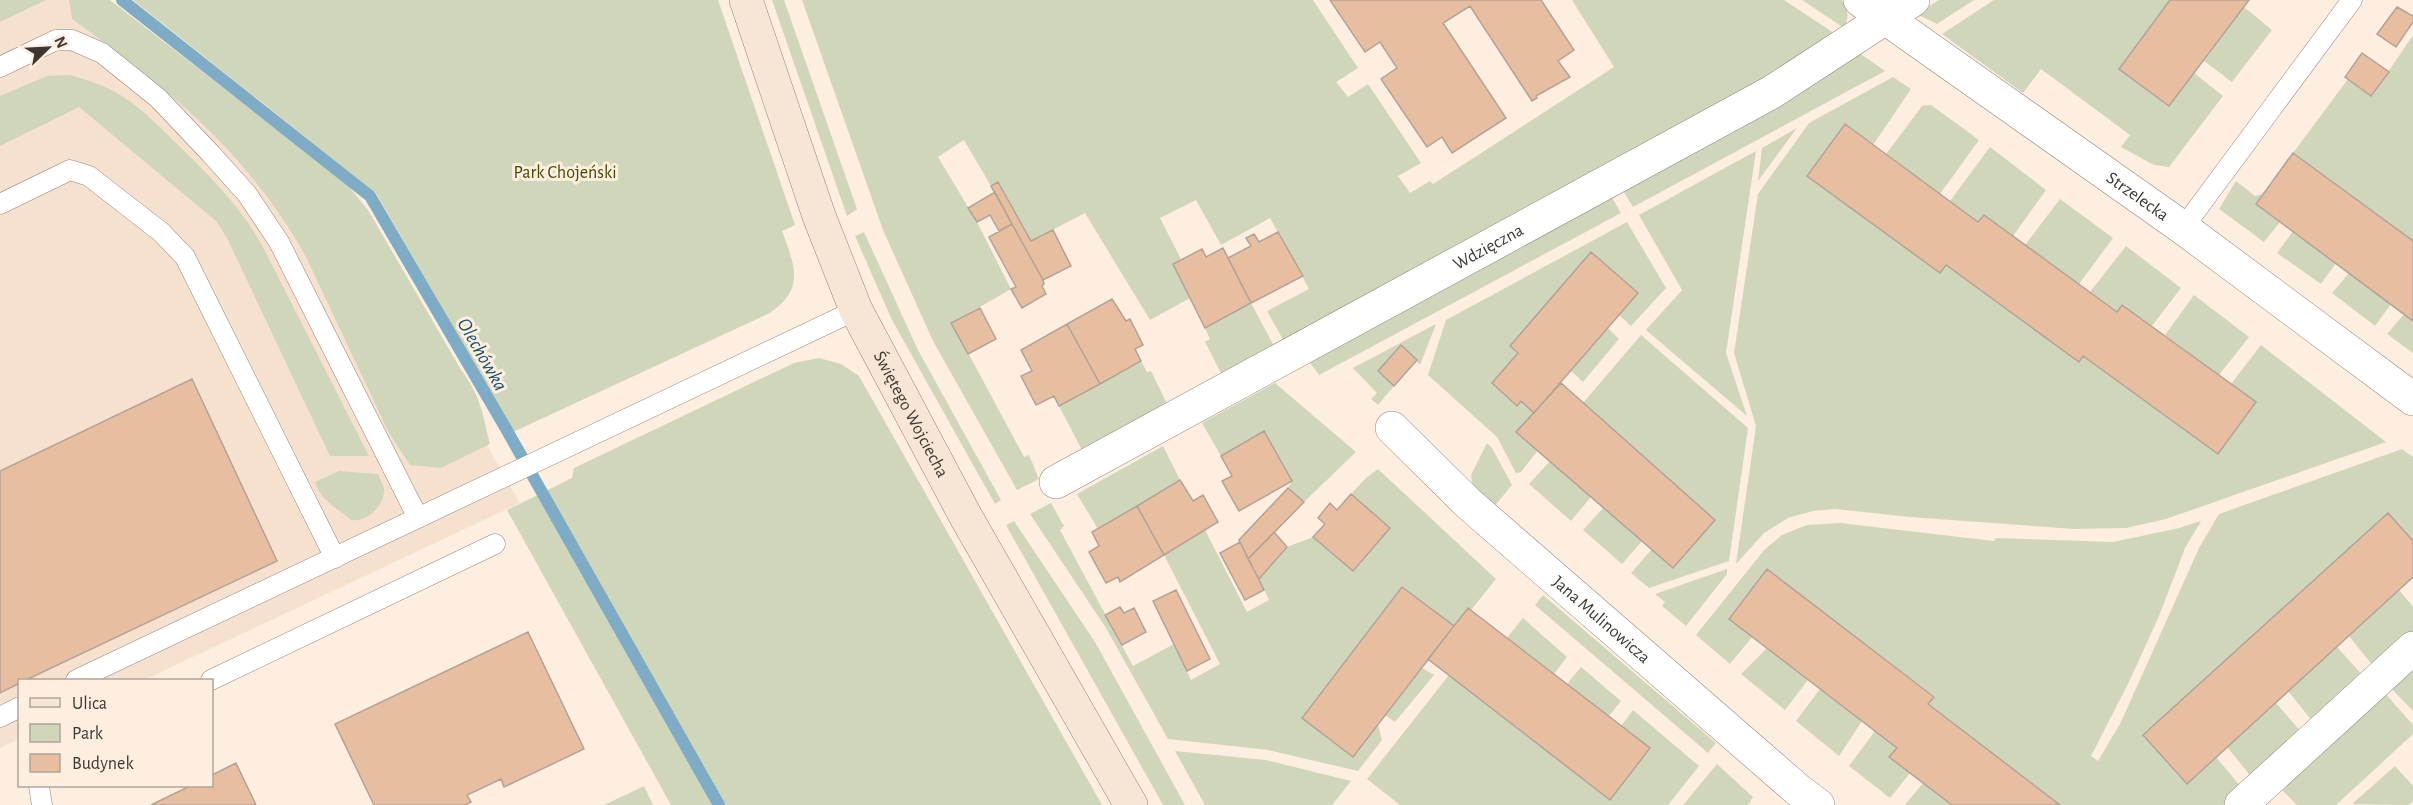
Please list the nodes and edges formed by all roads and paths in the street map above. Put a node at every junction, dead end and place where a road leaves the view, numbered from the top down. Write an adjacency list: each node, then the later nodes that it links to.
1 (746, 0): 8 (street, Świętego Wojciecha)
2 (1913, 0): 4 (street, Wdzięczna)
3 (2352, 0): 7 (lane)
4 (1873, 9): 7 (street, Strzelecka); 11 (street, Wdzięczna)
5 (2, 62): 12 (lane)
6 (0, 204): 14 (lane)
7 (2183, 228): 9 (street, Strzelecka)
8 (856, 310): 12 (lane); 22 (street, Świętego Wojciecha)
9 (2413, 399)
10 (1392, 428): 23 (street, Jana Mulinowicza)
11 (1056, 482)
12 (418, 518): 14 (lane)
13 (495, 544): 17 (lane)
14 (335, 558): 16 (lane)
15 (2413, 648): 24 (street)
16 (80, 679)
17 (213, 680)
18 (18, 709): 19 (lane)
19 (0, 717)
20 (39, 787): 21 (lane)
21 (42, 805)
22 (1131, 805)
23 (1818, 805)
24 (2241, 805)

